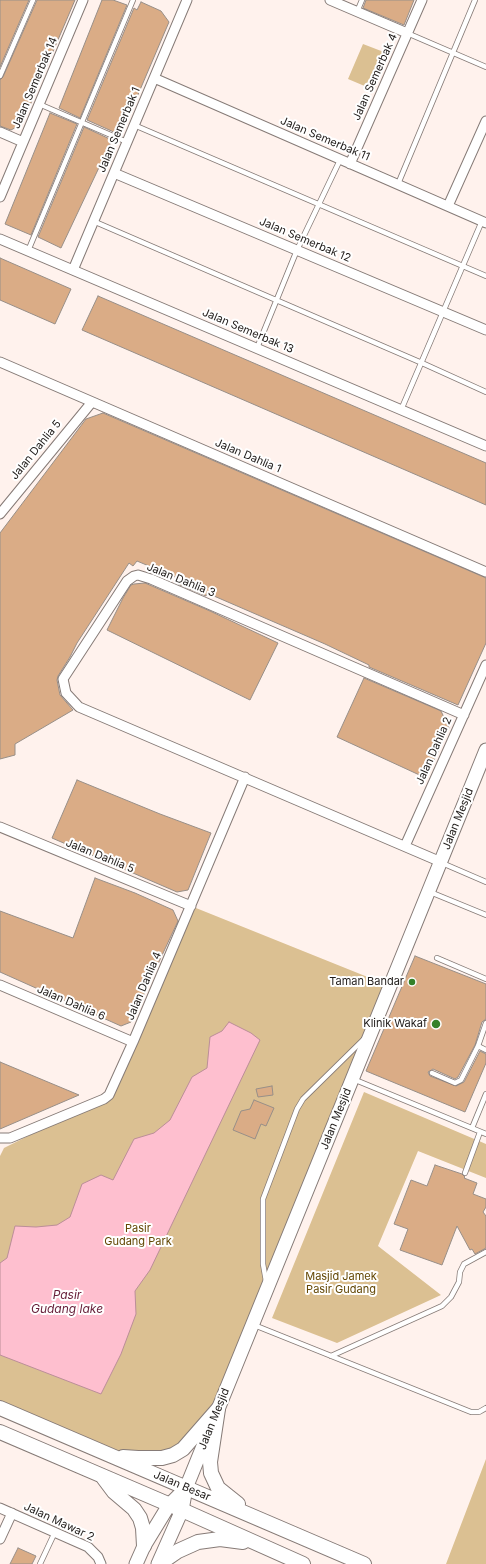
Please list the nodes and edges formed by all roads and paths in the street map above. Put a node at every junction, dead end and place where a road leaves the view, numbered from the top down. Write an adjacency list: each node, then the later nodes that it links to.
1 (33, 0): 13 (lane)
2 (83, 0): 15 (street, Jalan Semerbak 14)
3 (133, 0): 17 (lane)
4 (187, 0): 14 (street, Jalan Semerbak 1)
5 (330, 0): 9 (street)
6 (362, 0): 9 (lane)
7 (422, 0): 10 (street, Jalan Semerbak 4)
8 (475, 0): 11 (lane)
9 (357, 12): 10 (street)
10 (407, 33): 11 (lane); 23 (street, Jalan Semerbak 4)
11 (453, 53): 12 (lane); 25 (lane)
12 (486, 67)
13 (0, 76)
14 (154, 78): 18 (street, Jalan Semerbak 1); 22 (street, Jalan Semerbak 11)
15 (39, 104): 17 (lane); 20 (street, Jalan Semerbak 14)
16 (486, 121): 28 (street)
17 (82, 122): 21 (lane); 33 (lane)
18 (134, 125): 21 (street, Jalan Semerbak 1); 27 (lane)
19 (0, 132): 20 (street)
20 (23, 142): 26 (street, Jalan Semerbak 14)
21 (127, 142): 24 (street, Jalan Semerbak 1)
22 (340, 159): 23 (street, Jalan Semerbak 11); 27 (lane)
23 (350, 164): 25 (street, Jalan Semerbak 11)
24 (114, 173): 29 (street, Jalan Semerbak 1); 32 (street, Jalan Semerbak 12)
25 (398, 184): 28 (street, Jalan Semerbak 11)
26 (1, 193)
27 (319, 204): 32 (lane); 34 (lane)
28 (448, 206): 30 (street, Jalan Semerbak 11)
29 (93, 221): 35 (street, Jalan Semerbak 1); 37 (lane)
30 (484, 222): 34 (lane)
31 (0, 239): 33 (street, Jalan Semerbak 13)
32 (297, 250): 37 (lane); 38 (street, Jalan Semerbak 12)
33 (28, 251): 35 (street, Jalan Semerbak 13)
34 (462, 266): 36 (lane); 38 (lane)
35 (72, 270): 40 (street, Jalan Semerbak 13)
36 (486, 276)
37 (276, 300): 40 (lane); 42 (lane)
38 (442, 312): 39 (street, Jalan Semerbak 12); 42 (lane)
39 (486, 330)
40 (257, 348): 45 (street, Jalan Semerbak 13)
41 (0, 362): 44 (street, Jalan Dahlia 1)
42 (422, 363): 43 (lane); 45 (lane)
43 (486, 392)
44 (92, 402): 47 (street, Jalan Dahlia 5); 48 (street, Jalan Dahlia 1)
45 (401, 410): 46 (street, Jalan Semerbak 13)
46 (486, 446)
47 (0, 514)
48 (486, 572)
49 (486, 665): 50 (street, Jalan Dahlia 2)
50 (464, 715): 52 (street, Jalan Dahlia 3); 54 (street, Jalan Dahlia 2)
51 (486, 750): 55 (main road, Jalan Mesjid)
52 (244, 777): 54 (street, Jalan Dahlia 3); 58 (street, Jalan Dahlia 4)
53 (0, 827): 58 (street, Jalan Dahlia 5)
54 (405, 846): 55 (street, Jalan Dahlia 3)
55 (440, 862): 56 (lane); 57 (main road, Jalan Mesjid)
56 (486, 882)
57 (428, 891): 59 (lane); 64 (main road, Jalan Mesjid)
58 (191, 906): 65 (street, Jalan Dahlia 4)
59 (486, 915)
60 (437, 958): 61 (lane)
61 (486, 978)
62 (0, 985): 65 (street, Jalan Dahlia 6)
63 (486, 1023): 66 (lane)
64 (371, 1032): 69 (main road, Jalan Mesjid); 77 (lane)
65 (133, 1042): 74 (street, Jalan Dahlia 4)
66 (478, 1046): 67 (lane); 68 (lane)
67 (486, 1050)
68 (432, 1073)
69 (352, 1079): 71 (lane); 77 (main road, Jalan Mesjid)
70 (486, 1094): 71 (lane)
71 (472, 1128): 72 (lane)
72 (480, 1132): 73 (lane); 75 (lane)
73 (486, 1134)
74 (0, 1138)
75 (465, 1173)
76 (486, 1252): 79 (lane)
77 (268, 1286): 78 (main road, Jalan Mesjid)
78 (252, 1324): 79 (lane); 82 (main road, Jalan Mesjid)
79 (331, 1356): 81 (lane)
80 (0, 1408): 84 (main road, Jalan Besar)
81 (486, 1408)
82 (218, 1409): 84 (main road); 86 (main road, Jalan Mesjid); 91 (main road)
83 (0, 1432): 85 (main road, Jalan Besar)
84 (106, 1454): 86 (main road, Jalan Besar)
85 (102, 1476): 87 (main road, Jalan Besar); 95 (main road)
86 (186, 1488): 87 (main road, Jalan Mesjid); 89 (main road, Jalan Mesjid); 91 (main road, Jalan Besar)
87 (169, 1505): 89 (main road, Jalan Besar); 95 (main road, Jalan Mesjid)
88 (0, 1508): 90 (street, Jalan Mawar 2)
89 (182, 1510): 94 (main road, Jalan Besar); 99 (main road, Jalan Mesjid)
90 (12, 1513): 92 (street, Jalan Mawar 2); 93 (street)
91 (259, 1519): 101 (main road, Jalan Besar)
92 (55, 1532): 96 (lane); 97 (street, Jalan Mawar 2)
93 (0, 1539)
94 (257, 1544): 99 (main road); 100 (main road, Jalan Besar)
95 (144, 1546): 98 (main road, Jalan Mesjid)
96 (40, 1564)
97 (101, 1564)
98 (136, 1564)
99 (159, 1564)
100 (303, 1564)
101 (364, 1564)

